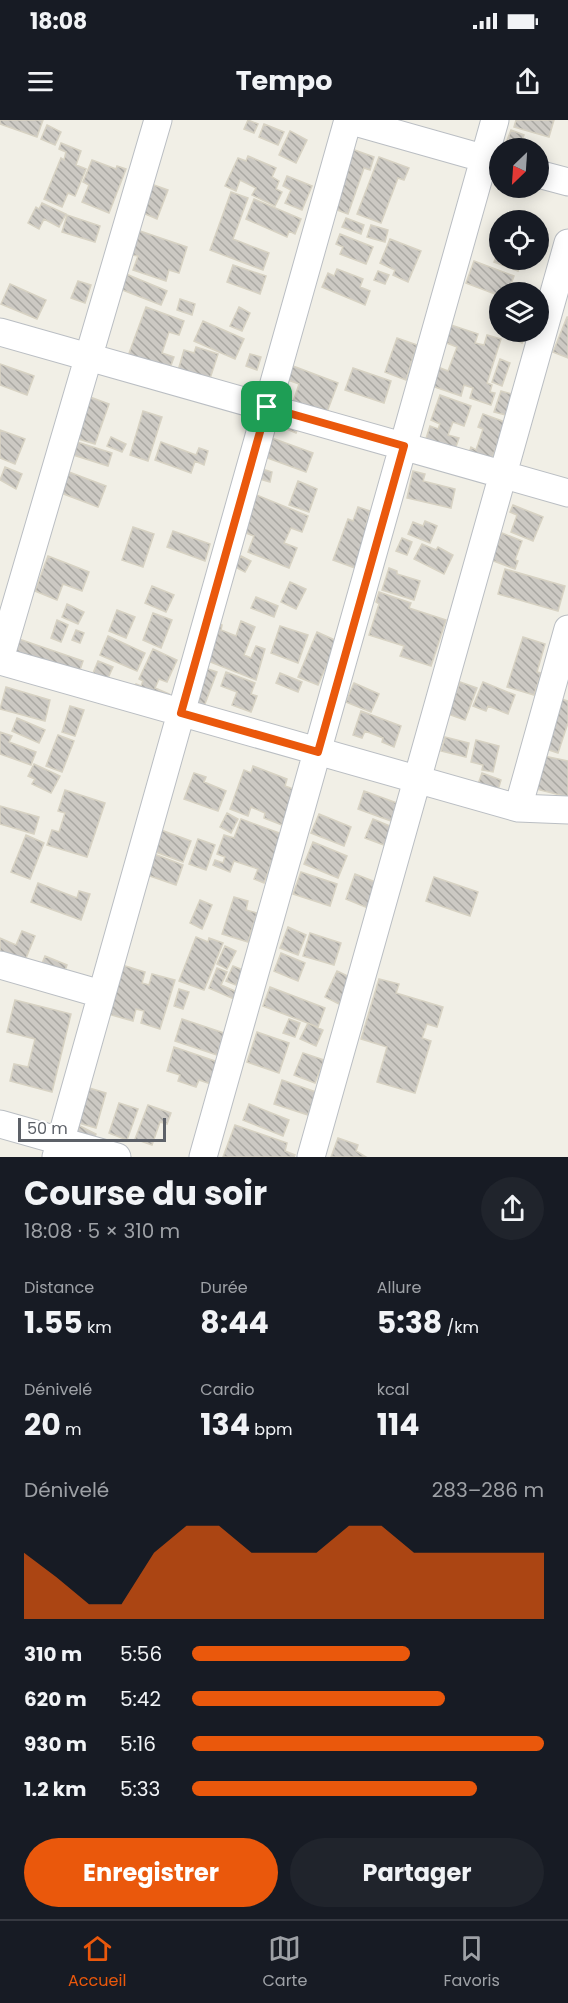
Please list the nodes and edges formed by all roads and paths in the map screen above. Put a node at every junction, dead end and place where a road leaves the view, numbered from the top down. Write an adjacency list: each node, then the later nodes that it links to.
1 (158, 120): 11 (street)
2 (348, 120): 5 (street); 12 (street)
3 (495, 120): 4 (street)
4 (494, 138)
5 (489, 159)
6 (489, 170): 13 (street)
7 (549, 177): 8 (street)
8 (568, 182)
9 (568, 243): 14 (street)
10 (0, 332): 11 (street)
11 (88, 357): 12 (street); 17 (street)
12 (267, 407): 13 (street); 18 (street)
13 (404, 446): 14 (street); 19 (street)
14 (503, 474): 15 (street); 20 (street)
15 (568, 493)
16 (568, 629): 21 (street)
17 (0, 661): 18 (street)
18 (181, 713): 19 (street); 24 (street)
19 (318, 752): 20 (street); 28 (street)
20 (417, 780): 21 (street); 29 (street)
21 (518, 808): 22 (street)
22 (568, 810)
23 (0, 965): 24 (street)
24 (101, 994): 26 (street)
25 (0, 1124): 26 (street)
26 (58, 1149): 27 (street)
27 (117, 1157)
28 (203, 1157)
29 (310, 1157)

